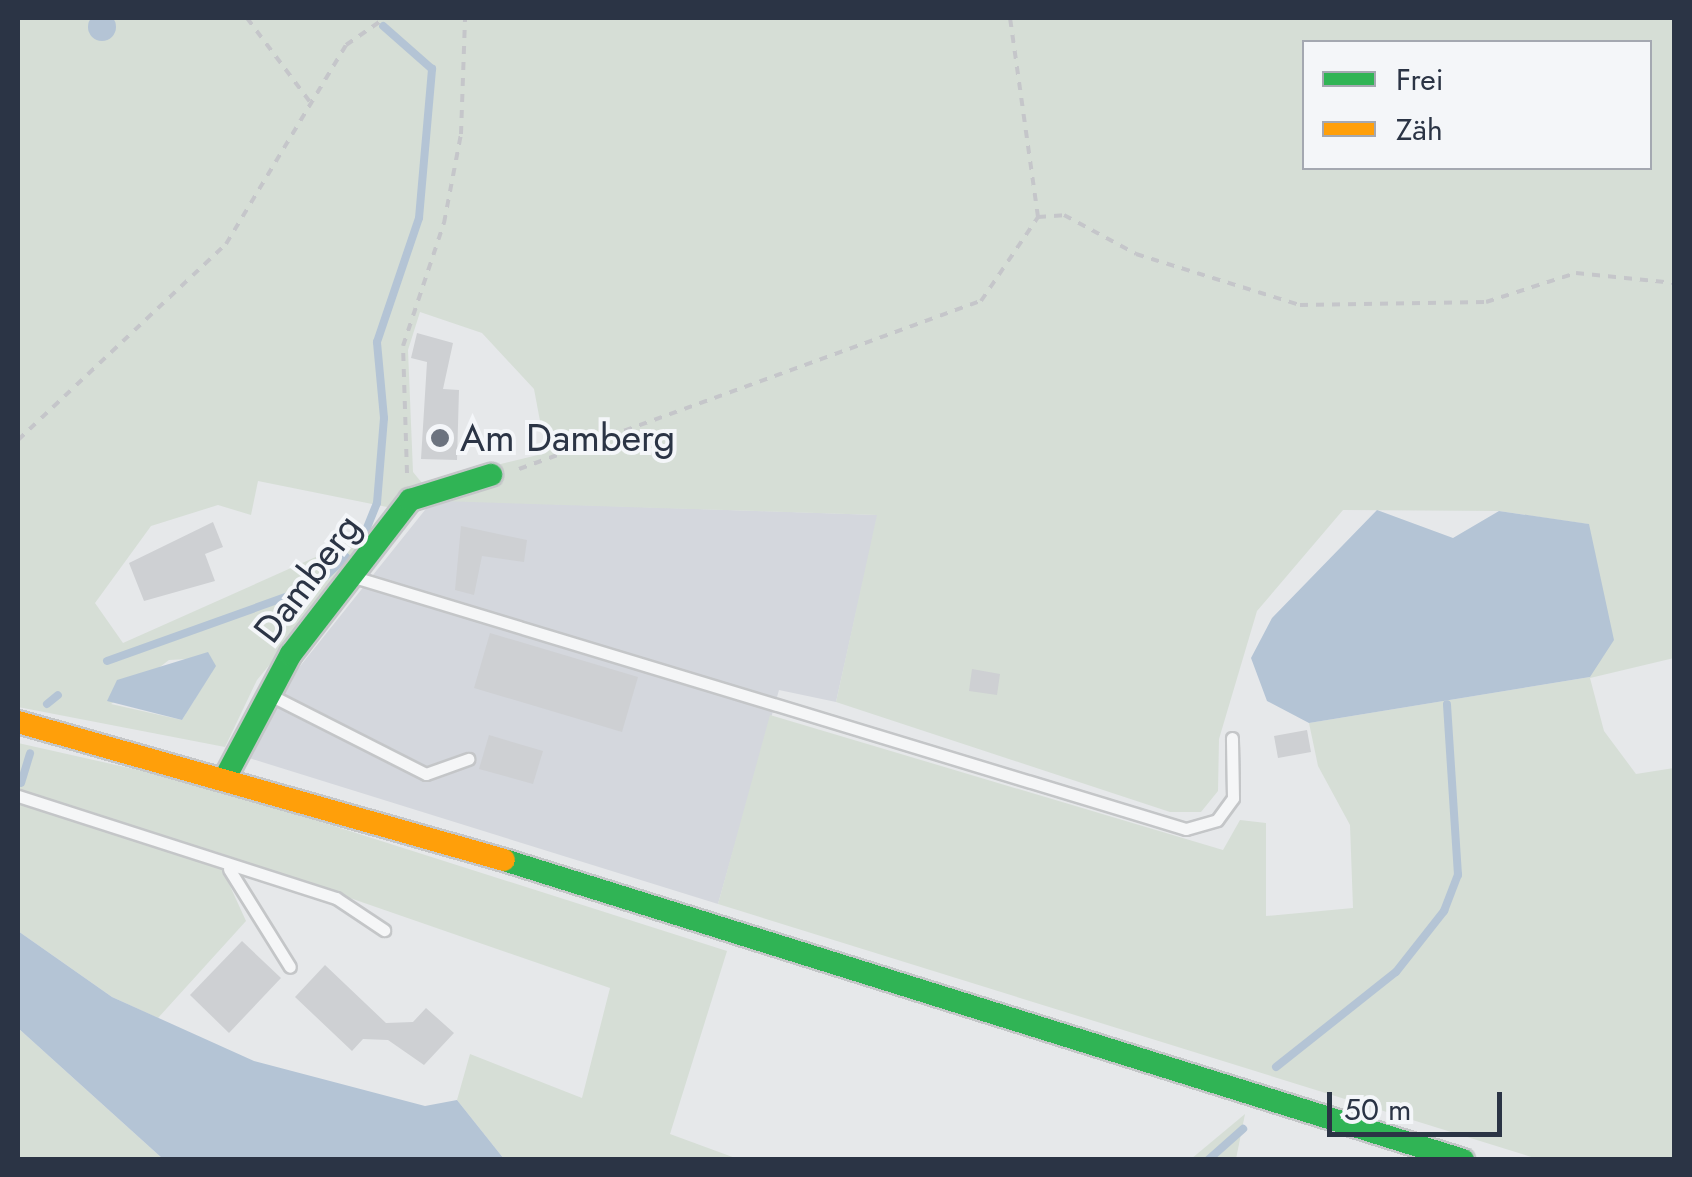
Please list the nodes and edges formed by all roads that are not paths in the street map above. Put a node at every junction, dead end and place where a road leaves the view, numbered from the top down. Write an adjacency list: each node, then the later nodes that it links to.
1 (491, 475): 2 (main road, Damberg)
2 (350, 576): 3 (main road, Damberg); 5 (lane)
3 (266, 692): 6 (lane); 7 (main road, Damberg)
4 (18, 722): 7 (main road)
5 (1232, 738)
6 (468, 759)
7 (226, 776): 12 (main road)
8 (18, 796): 9 (lane)
9 (226, 866): 10 (lane); 11 (lane)
10 (384, 930)
11 (290, 966)
12 (1462, 1160)

